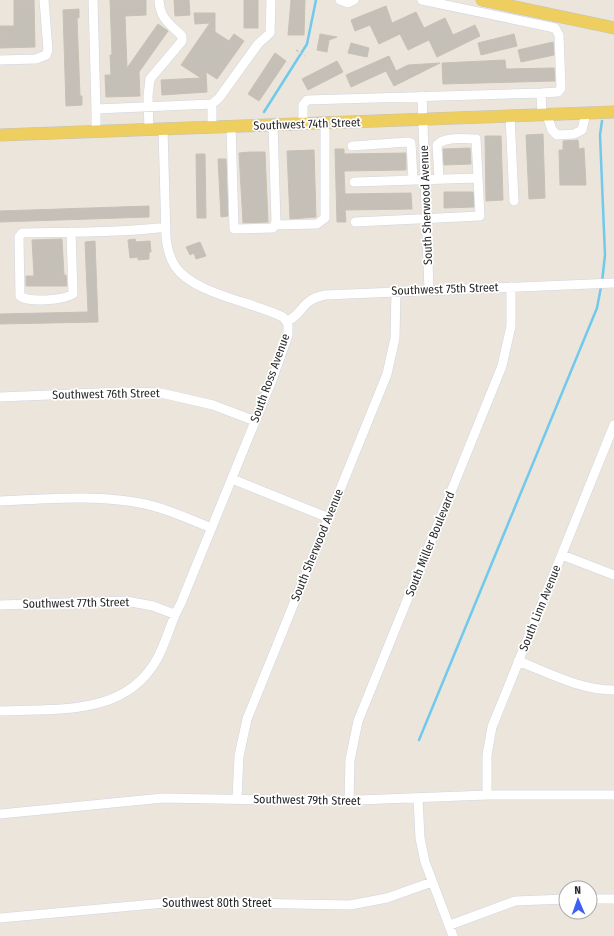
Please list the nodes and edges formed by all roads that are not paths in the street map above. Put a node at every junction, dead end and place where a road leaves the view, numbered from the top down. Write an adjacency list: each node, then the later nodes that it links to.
1 (44, 0): 11 (street)
2 (93, 0): 16 (street)
3 (159, 0): 15 (street)
4 (272, 0): 14 (street)
5 (340, 0): 6 (street)
6 (354, 0)
7 (422, 0): 9 (street)
8 (482, 0): 9 (main road)
9 (532, 17): 10 (main road); 12 (street)
10 (614, 28)
11 (0, 60)
12 (541, 93): 13 (street); 19 (street)
13 (422, 96): 21 (street, South Sherwood Avenue); 22 (street)
14 (212, 104): 15 (street); 26 (street)
15 (149, 107): 16 (street); 28 (street)
16 (96, 109): 29 (street)
17 (614, 112): 18 (main road, Southwest 74th Street)
18 (586, 113): 19 (main road, Southwest 74th Street); 19 (street)
19 (545, 115): 20 (main road, Southwest 74th Street)
20 (510, 116): 21 (main road, Southwest 74th Street); 37 (street)
21 (423, 119): 23 (main road, Southwest 74th Street); 35 (street, South Sherwood Avenue)
22 (303, 123): 23 (main road, Southwest 74th Street); 24 (main road, Southwest 74th Street)
23 (325, 123): 40 (street)
24 (273, 125): 25 (main road, Southwest 74th Street); 40 (street)
25 (231, 126): 26 (main road, Southwest 74th Street); 40 (street)
26 (212, 127): 27 (main road, Southwest 74th Street)
27 (163, 129): 28 (main road, Southwest 74th Street); 41 (street, South Ross Avenue)
28 (149, 130): 29 (main road, Southwest 74th Street)
29 (96, 132): 30 (main road, Southwest 74th Street)
30 (0, 135)
31 (352, 146): 34 (street)
32 (478, 178): 33 (street); 33 (street); 38 (street)
33 (439, 179): 35 (street)
34 (413, 180): 35 (street); 36 (street)
35 (425, 180): 38 (street, South Sherwood Avenue)
36 (354, 182)
37 (514, 201)
38 (427, 219): 39 (street); 45 (street, South Sherwood Avenue)
39 (356, 222)
40 (274, 225)
41 (166, 227): 42 (street); 47 (street, South Ross Avenue)
42 (71, 232): 42 (street)
43 (612, 283): 44 (street, Southwest 75th Street)
44 (511, 287): 45 (street, Southwest 75th Street); 68 (street, South Miller Boulevard)
45 (430, 290): 46 (street, Southwest 75th Street)
46 (396, 291): 47 (street, Southwest 75th Street); 55 (street, South Sherwood Avenue)
47 (287, 321): 49 (street, South Ross Avenue)
48 (0, 397): 49 (street, Southwest 76th Street)
49 (255, 421): 53 (street, South Ross Avenue)
50 (614, 425): 51 (street, South Linn Avenue)
51 (605, 447): 52 (street); 57 (street, South Linn Avenue)
52 (614, 451)
53 (232, 479): 55 (street); 56 (street, South Ross Avenue)
54 (0, 501): 56 (street)
55 (328, 518): 67 (street, South Sherwood Avenue)
56 (211, 528): 60 (street, South Ross Avenue)
57 (562, 555): 58 (street); 61 (street, South Linn Avenue)
58 (614, 576)
59 (0, 605): 60 (street, Southwest 77th Street)
60 (174, 614): 63 (street, South Ross Avenue)
61 (518, 661): 62 (street); 64 (street, South Linn Avenue)
62 (614, 690)
63 (0, 711)
64 (487, 795): 65 (street, Southwest 79th Street); 66 (street, Southwest 79th Street)
65 (614, 795)
66 (418, 798): 68 (street, Southwest 79th Street); 70 (street)
67 (237, 799): 68 (street, Southwest 79th Street); 69 (street, Southwest 79th Street)
68 (349, 801)
69 (0, 814)
70 (432, 882): 74 (street, Southwest 80th Street); 75 (street)
71 (558, 899): 75 (street)
72 (598, 899): 73 (street)
73 (614, 899)
74 (0, 918)
75 (450, 925): 76 (street)
76 (453, 936)

